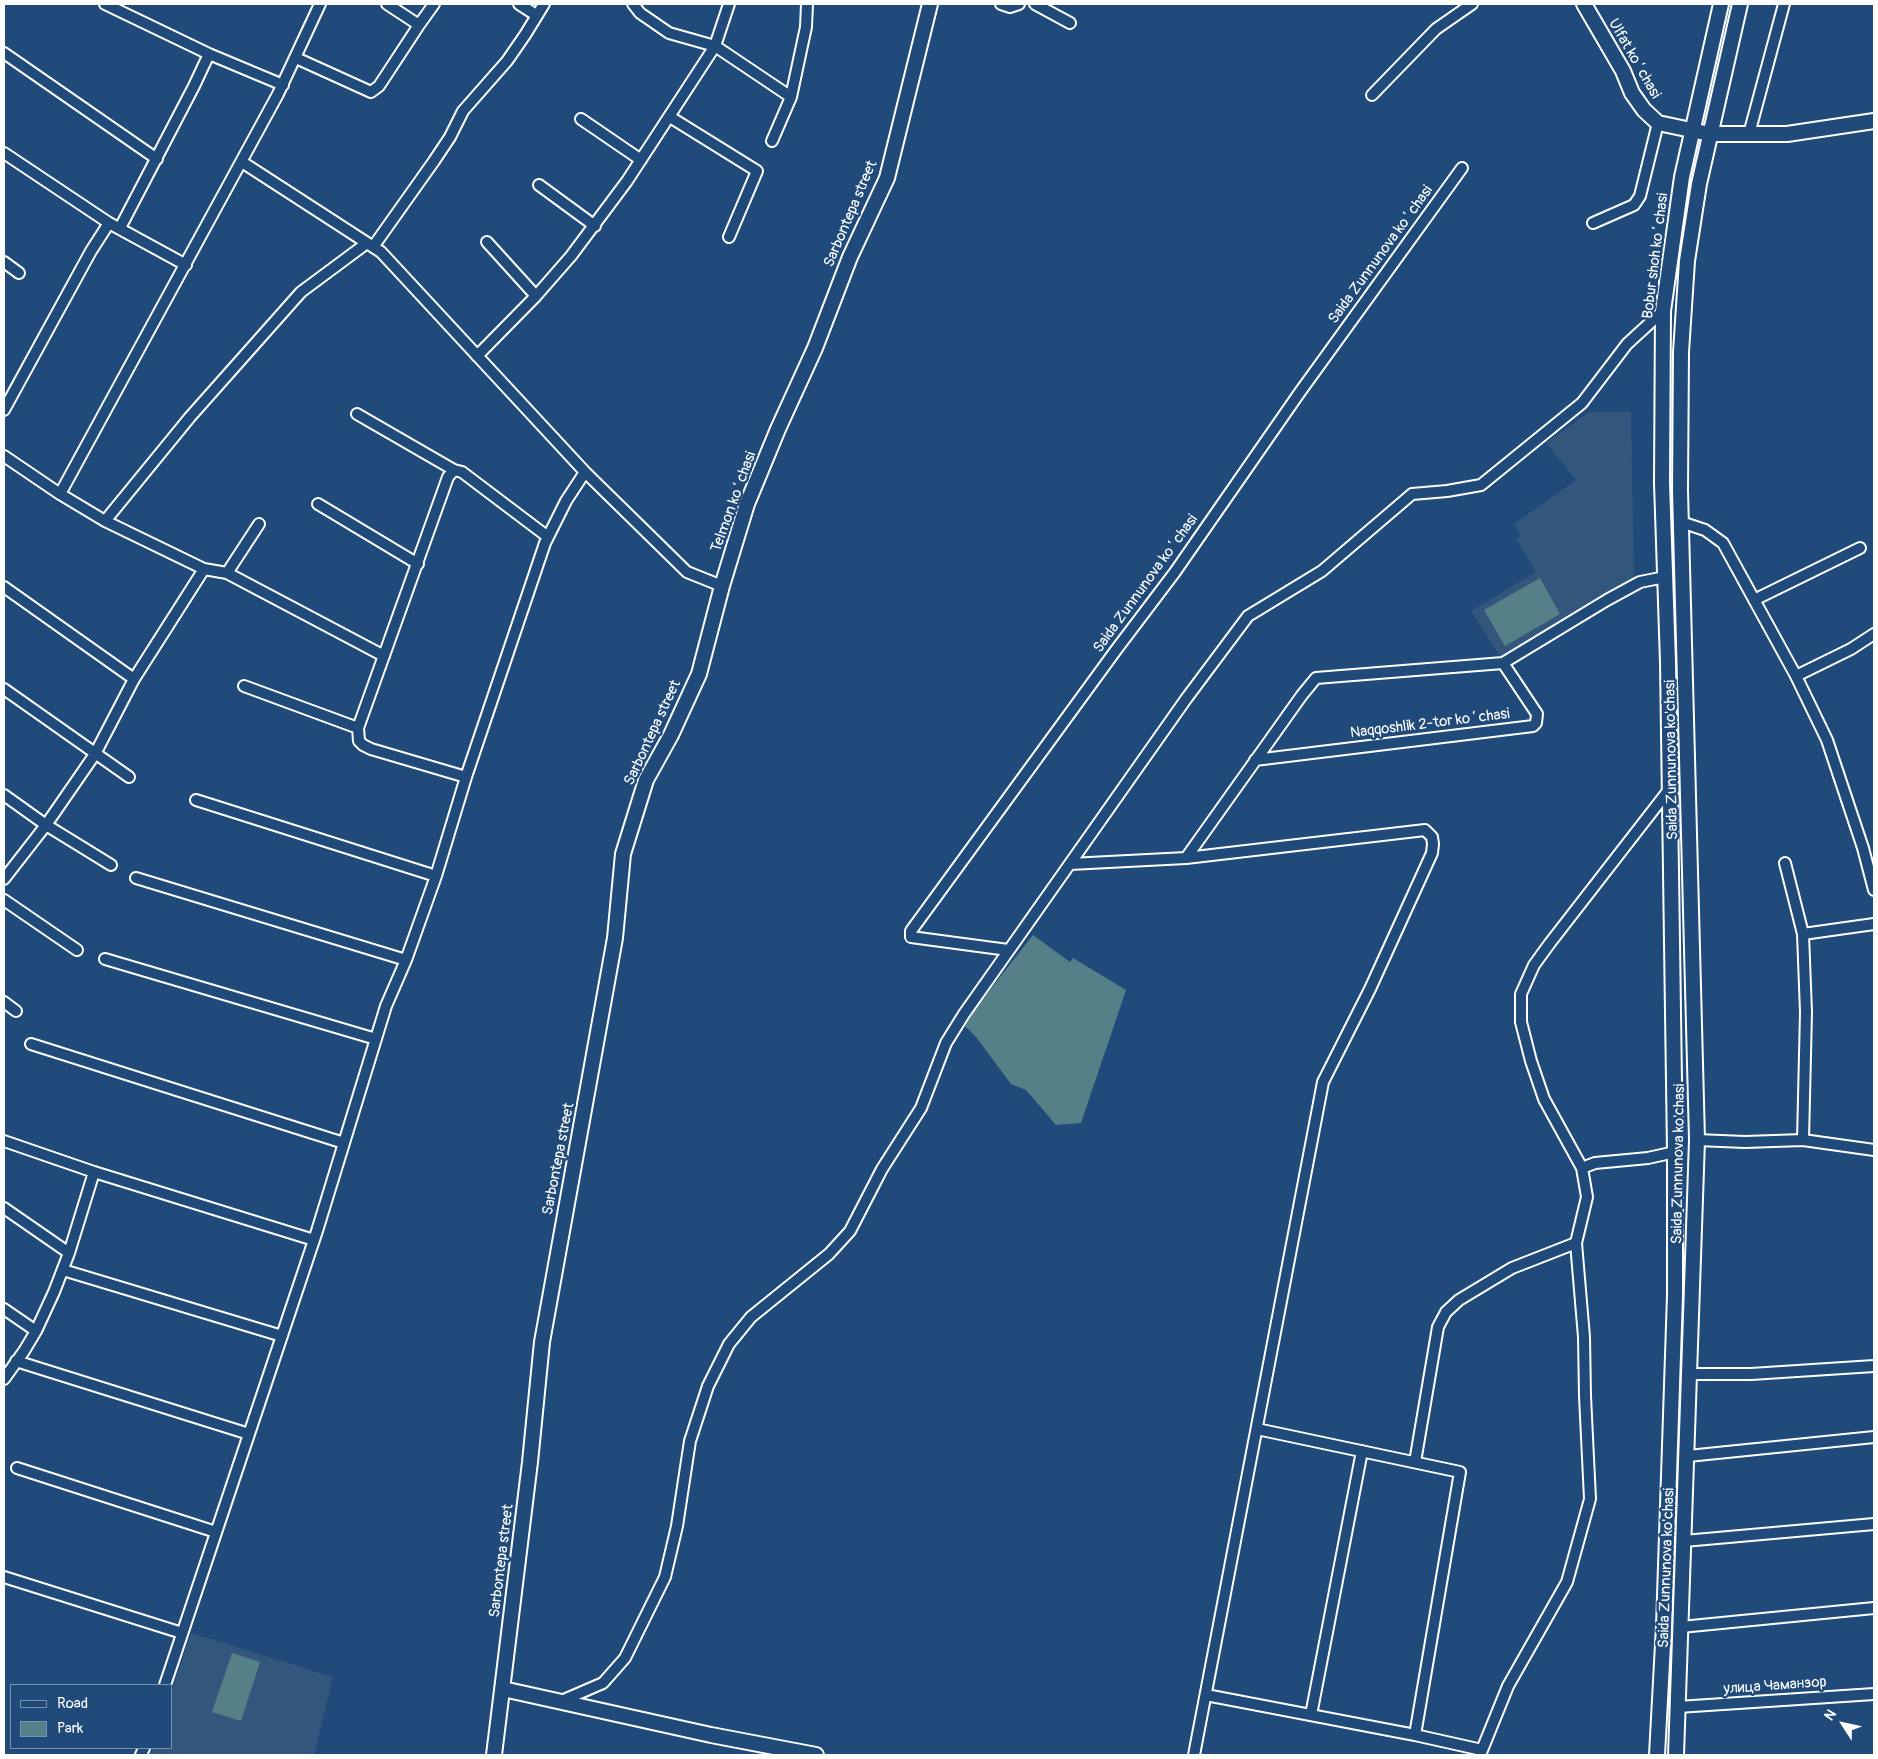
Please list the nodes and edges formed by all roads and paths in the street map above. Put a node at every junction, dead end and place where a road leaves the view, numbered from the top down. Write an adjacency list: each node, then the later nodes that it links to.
1 (105, 4): 24 (street)
2 (320, 4): 25 (street)
3 (387, 4): 21 (street)
4 (434, 4): 21 (street)
5 (519, 4): 19 (street)
6 (544, 4): 19 (street)
7 (633, 4): 22 (street)
8 (729, 4): 22 (street)
9 (807, 4): 28 (street)
10 (930, 4): 58 (main road, Sarbontepa street)
11 (1001, 4): 12 (street)
12 (1019, 4)
13 (1034, 4): 20 (street)
14 (1472, 4): 27 (street)
15 (1584, 4): 32 (main road, Ulfat koʻchasi)
16 (1721, 4): 33 (main road, Bobur shoh koʻchasi)
17 (1740, 4): 34 (main road, Bobur shoh koʻchasi)
18 (1784, 4): 35 (street)
19 (536, 15): 49 (street)
20 (1070, 23)
21 (419, 25): 25 (street)
22 (714, 46): 28 (street); 29 (street)
23 (4, 53): 38 (street)
24 (208, 54): 26 (street); 38 (street)
25 (296, 58): 26 (street)
26 (283, 85): 40 (street)
27 (1372, 95)
28 (791, 97): 36 (street)
29 (670, 118): 39 (street); 47 (street)
30 (581, 119): 39 (street)
31 (1874, 121): 35 (main road, Ulfat koʻchasi)
32 (1658, 122): 33 (main road, Ulfat koʻchasi); 44 (street)
33 (1692, 131): 34 (main road, Ulfat koʻchasi); 54 (main road, Bobur shoh koʻchasi)
34 (1710, 134): 35 (main road, Ulfat koʻchasi); 65 (main road, Bobur shoh koʻchasi)
35 (1749, 134)
36 (772, 141)
37 (4, 153): 43 (street)
38 (158, 158): 46 (street)
39 (641, 160): 45 (street)
40 (242, 162): 49 (street); 51 (street)
41 (1462, 168): 109 (street, Saida Zunnunova koʻchasi)
42 (538, 186): 45 (street)
43 (110, 223): 46 (street); 56 (street)
44 (1593, 223)
45 (595, 226): 53 (street)
46 (120, 228): 51 (street)
47 (729, 237)
48 (487, 242): 53 (street)
49 (370, 245): 55 (street); 64 (street)
50 (4, 262): 52 (street)
51 (186, 265): 62 (street)
52 (19, 273)
53 (536, 296): 55 (street)
54 (1663, 311): 73 (main road, Bobur shoh koʻchasi); 99 (street)
55 (477, 356): 61 (street)
56 (4, 410)
57 (357, 414): 60 (street)
58 (778, 429): 74 (main road, Telmon koʻchasi)
59 (4, 456): 62 (street)
60 (454, 470): 67 (street); 69 (street)
61 (585, 472): 67 (street); 74 (street)
62 (60, 494): 64 (street)
63 (318, 504): 69 (street)
64 (104, 521): 70 (street)
65 (1681, 522): 72 (main road, Bobur shoh koʻchasi); 76 (street)
66 (259, 524): 71 (street)
67 (548, 537): 90 (street)
68 (1860, 548): 76 (street)
69 (418, 564): 78 (street)
70 (204, 569): 71 (street); 83 (street)
71 (227, 573): 78 (street)
72 (1682, 573): 80 (main road, Saida Zunnunova ko'chasi)
73 (1665, 577): 79 (main road, Saida Zunnunova ko'chasi); 81 (street)
74 (722, 586): 151 (main road, Sarbontepa street)
75 (4, 587): 83 (street)
76 (1754, 600): 82 (street)
77 (1874, 634): 82 (street)
78 (384, 656): 86 (street)
79 (1668, 662): 80 (main road); 91 (main road, Saida Zunnunova ko'chasi)
80 (1685, 662): 116 (main road, Saida Zunnunova ko'chasi)
81 (1502, 663): 88 (street); 88 (street, Naqqoshlik 2-tor koʻchasi)
82 (1796, 676): 96 (street)
83 (134, 679): 87 (street)
84 (244, 686): 86 (street)
85 (4, 689): 87 (street)
86 (358, 728): 90 (street)
87 (95, 754): 89 (street); 94 (street)
88 (1255, 760): 97 (street)
89 (130, 777)
90 (466, 777): 101 (street)
91 (1668, 791): 121 (main road, Saida Zunnunova ko'chasi); 122 (street)
92 (4, 795): 94 (street)
93 (196, 800): 101 (street)
94 (46, 825): 100 (street); 103 (street)
95 (1874, 846): 96 (street)
96 (1863, 848): 104 (street)
97 (1186, 858): 99 (street); 136 (street)
98 (1786, 863): 107 (street)
99 (1070, 864): 109 (street)
100 (111, 865)
101 (436, 876): 111 (street)
102 (136, 878): 111 (street)
103 (4, 879)
104 (1874, 890)
105 (4, 900): 108 (street)
106 (1874, 924): 107 (street)
107 (1803, 934): 117 (street)
108 (77, 950)
109 (1008, 950): 154 (street)
110 (105, 959): 114 (street)
111 (406, 960): 114 (street)
112 (4, 1002): 113 (street)
113 (16, 1011)
114 (376, 1040): 119 (street)
115 (31, 1044): 119 (street)
116 (1697, 1140): 117 (street); 134 (main road, Saida Zunnunova ko'chasi)
117 (1803, 1140): 120 (street)
118 (4, 1141): 123 (street)
119 (344, 1143): 125 (street)
120 (1874, 1150)
121 (1675, 1152): 122 (street); 162 (main road, Saida Zunnunova ko'chasi)
122 (1582, 1168): 126 (street)
123 (94, 1172): 125 (street); 127 (street)
124 (4, 1208): 127 (street)
125 (314, 1240): 131 (street)
126 (1576, 1243): 141 (street); 158 (street)
127 (69, 1253): 128 (street)
128 (63, 1270): 130 (street); 131 (street)
129 (4, 1309): 130 (street)
130 (36, 1331): 132 (street)
131 (282, 1336): 137 (street)
132 (16, 1362): 135 (street); 137 (street)
133 (1874, 1366): 134 (street)
134 (1690, 1374): 140 (main road, Saida Zunnunova ko'chasi)
135 (4, 1379)
136 (1257, 1429): 139 (street); 153 (street)
137 (249, 1434): 144 (street)
138 (1874, 1437): 140 (street)
139 (1362, 1451): 141 (street); 156 (street)
140 (1688, 1456): 145 (main road, Saida Zunnunova ko'chasi)
141 (1415, 1462): 157 (street)
142 (17, 1468): 144 (street)
143 (1874, 1524): 145 (street)
144 (216, 1532): 149 (street)
145 (1684, 1541): 148 (main road, Saida Zunnunova ko'chasi)
146 (4, 1577): 149 (street)
147 (1874, 1608): 148 (street)
148 (1681, 1627): 155 (main road, Saida Zunnunova ko'chasi)
149 (182, 1633): 150 (street)
150 (165, 1684)
151 (503, 1689): 154 (main road); 159 (main road, Sarbontepa street)
152 (1874, 1694): 155 (street, улица Чаманзор)
153 (1206, 1696): 156 (street); 161 (street)
154 (558, 1702): 160 (main road)
155 (1678, 1707): 163 (main road, Saida Zunnunova ko'chasi)
156 (1311, 1715): 157 (street)
157 (1415, 1735): 158 (street)
158 (1481, 1752)
159 (494, 1755)
160 (816, 1755)
161 (1194, 1755)
162 (1657, 1755)
163 (1676, 1755)

